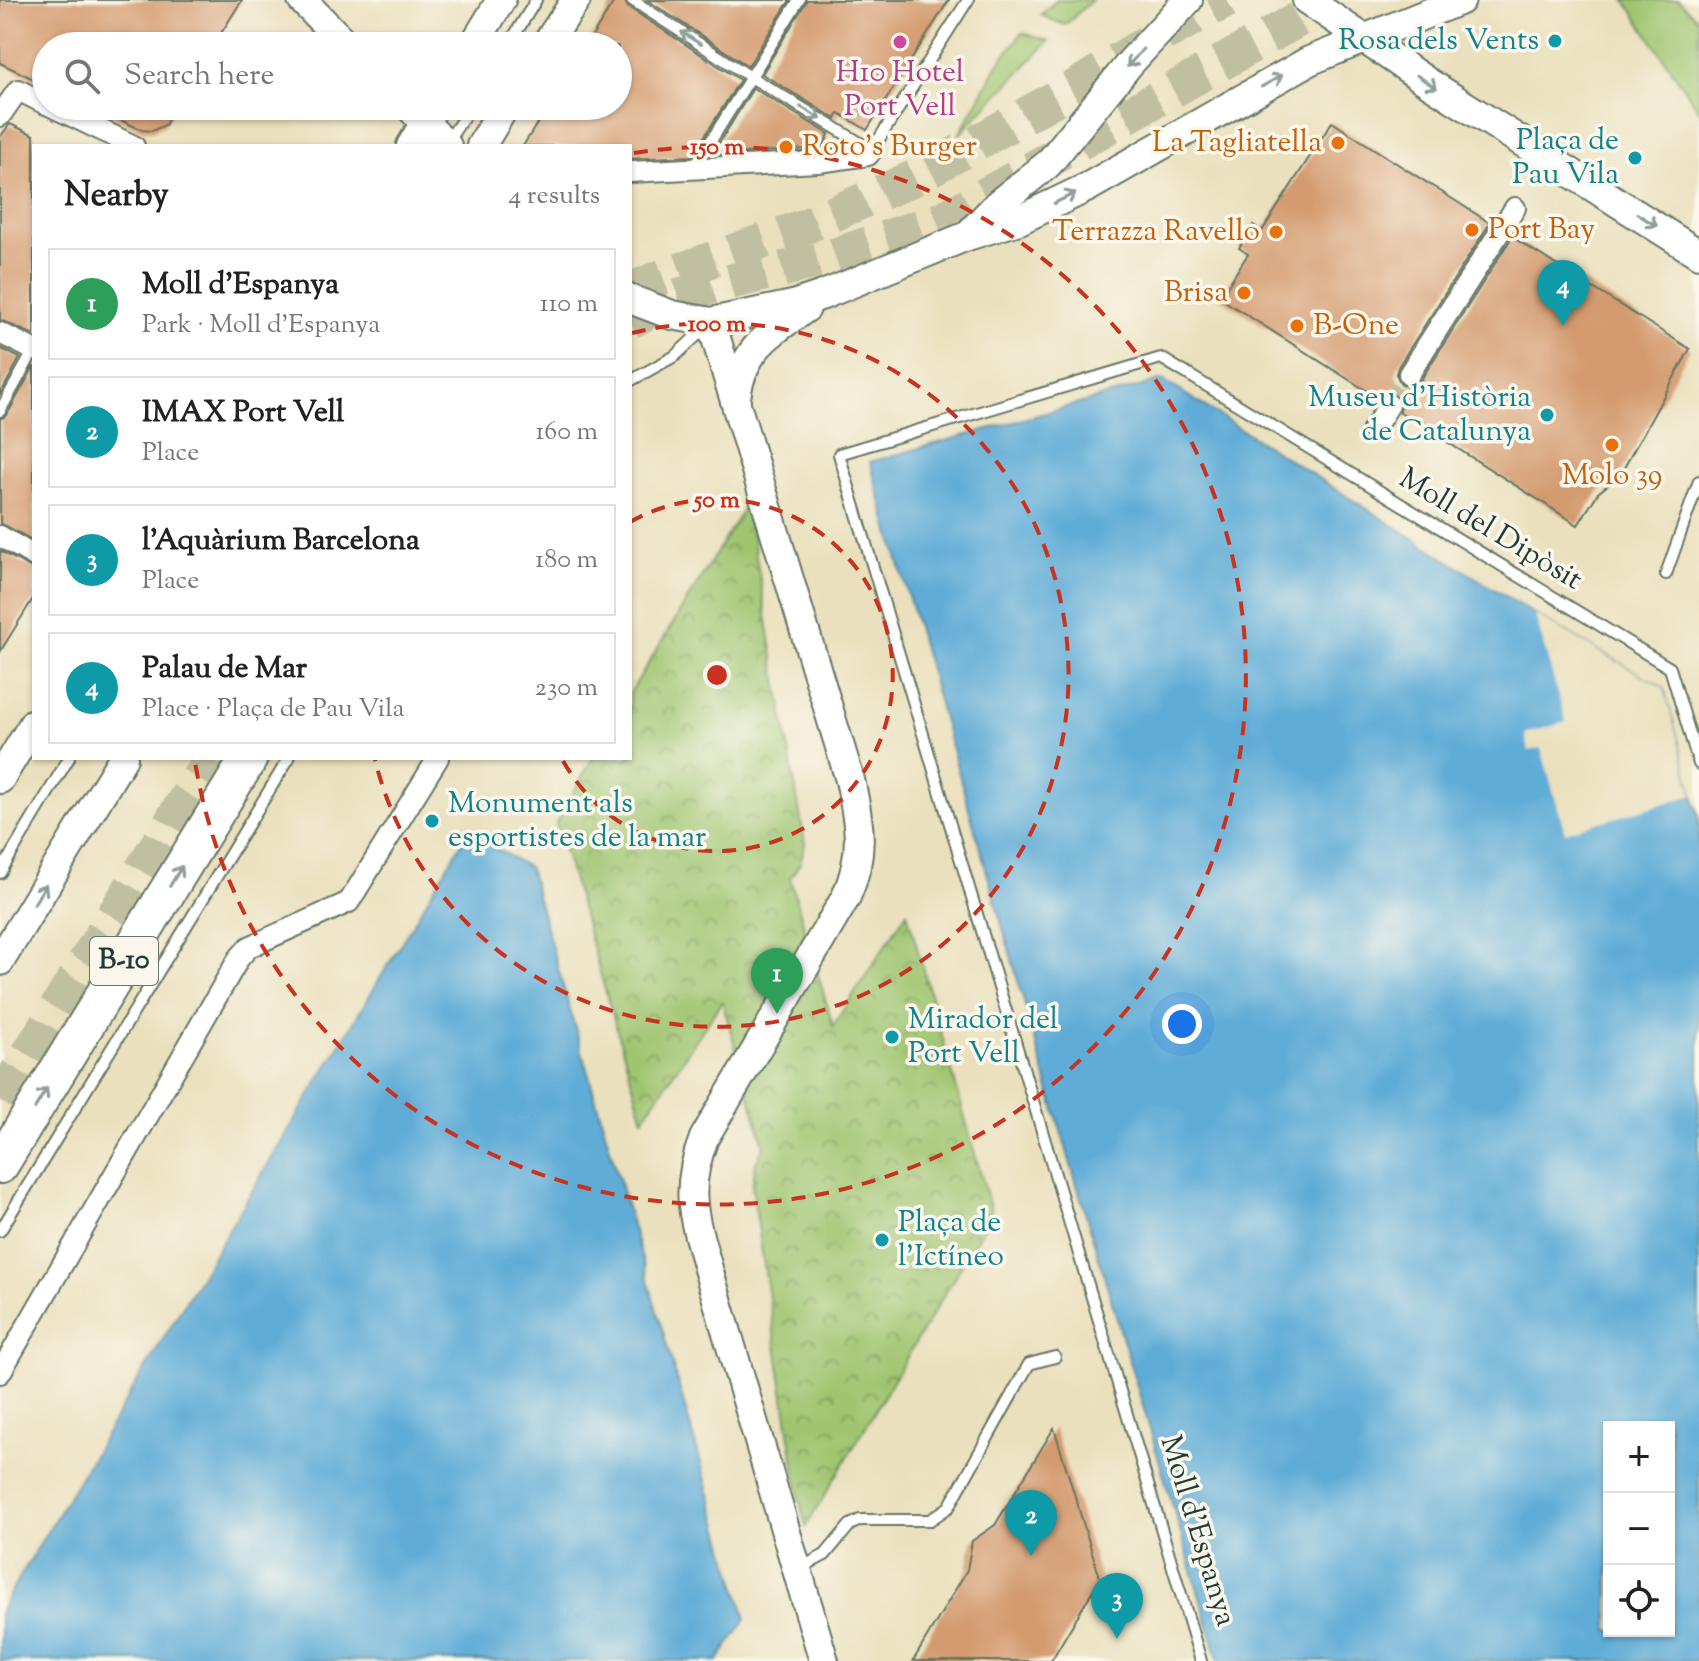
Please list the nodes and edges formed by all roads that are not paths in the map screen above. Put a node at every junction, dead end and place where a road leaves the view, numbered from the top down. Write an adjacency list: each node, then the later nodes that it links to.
1 (302, 0): 11 (street)
2 (501, 0): 12 (street)
3 (536, 0): 13 (lane)
4 (576, 0): 14 (street)
5 (632, 0): 16 (lane, one-way to 5)
6 (799, 0): 16 (lane)
7 (968, 0): 29 (lane)
8 (1188, 0): 33 (street, one-way to 33)
9 (1307, 0): 15 (street)
10 (1461, 0): 15 (street)
11 (333, 32)
12 (482, 32)
13 (517, 32)
14 (554, 32)
15 (1362, 39): 33 (street, one-way to 15); 34 (street, one-way to 34)
16 (749, 76): 29 (lane, one-way to 29); 30 (lane)
17 (32, 97): 18 (street)
18 (0, 116)
19 (79, 120): 24 (street)
20 (420, 120): 25 (street)
21 (429, 120): 26 (street)
22 (462, 120): 27 (lane)
23 (497, 120): 28 (street)
24 (130, 144)
25 (412, 144)
26 (445, 144)
27 (447, 144)
28 (482, 144)
29 (872, 150): 30 (street)
30 (694, 169): 31 (street)
31 (632, 172)
32 (1515, 208): 42 (street)
33 (967, 236): 35 (street)
34 (1699, 254)
35 (823, 295): 37 (street); 44 (street)
36 (632, 300): 37 (street)
37 (711, 322): 43 (lane); 44 (street)
38 (0, 333): 39 (street)
39 (32, 349)
40 (32, 354): 46 (lane)
41 (1161, 358): 58 (lane, Moll del Dipòsit); 68 (lane, Moll d'Espanya)
42 (1409, 374)
43 (632, 380)
44 (736, 398): 66 (street)
45 (1389, 405): 47 (street)
46 (0, 411)
47 (1373, 430)
48 (1699, 481): 51 (lane)
49 (0, 536): 50 (street)
50 (32, 555)
51 (1666, 574)
52 (32, 726): 59 (street)
53 (68, 760): 60 (lane)
54 (122, 760): 61 (street, one-way to 54)
55 (248, 760): 62 (highway, B-10, one-way to 55)
56 (288, 760): 63 (lane)
57 (437, 760): 65 (street)
58 (1699, 764)
59 (0, 779)
60 (0, 873)
61 (0, 961)
62 (0, 1165)
63 (0, 1231)
64 (1055, 1357): 66 (lane)
65 (0, 1373)
66 (798, 1569): 67 (street)
67 (824, 1661)
68 (1201, 1661)

